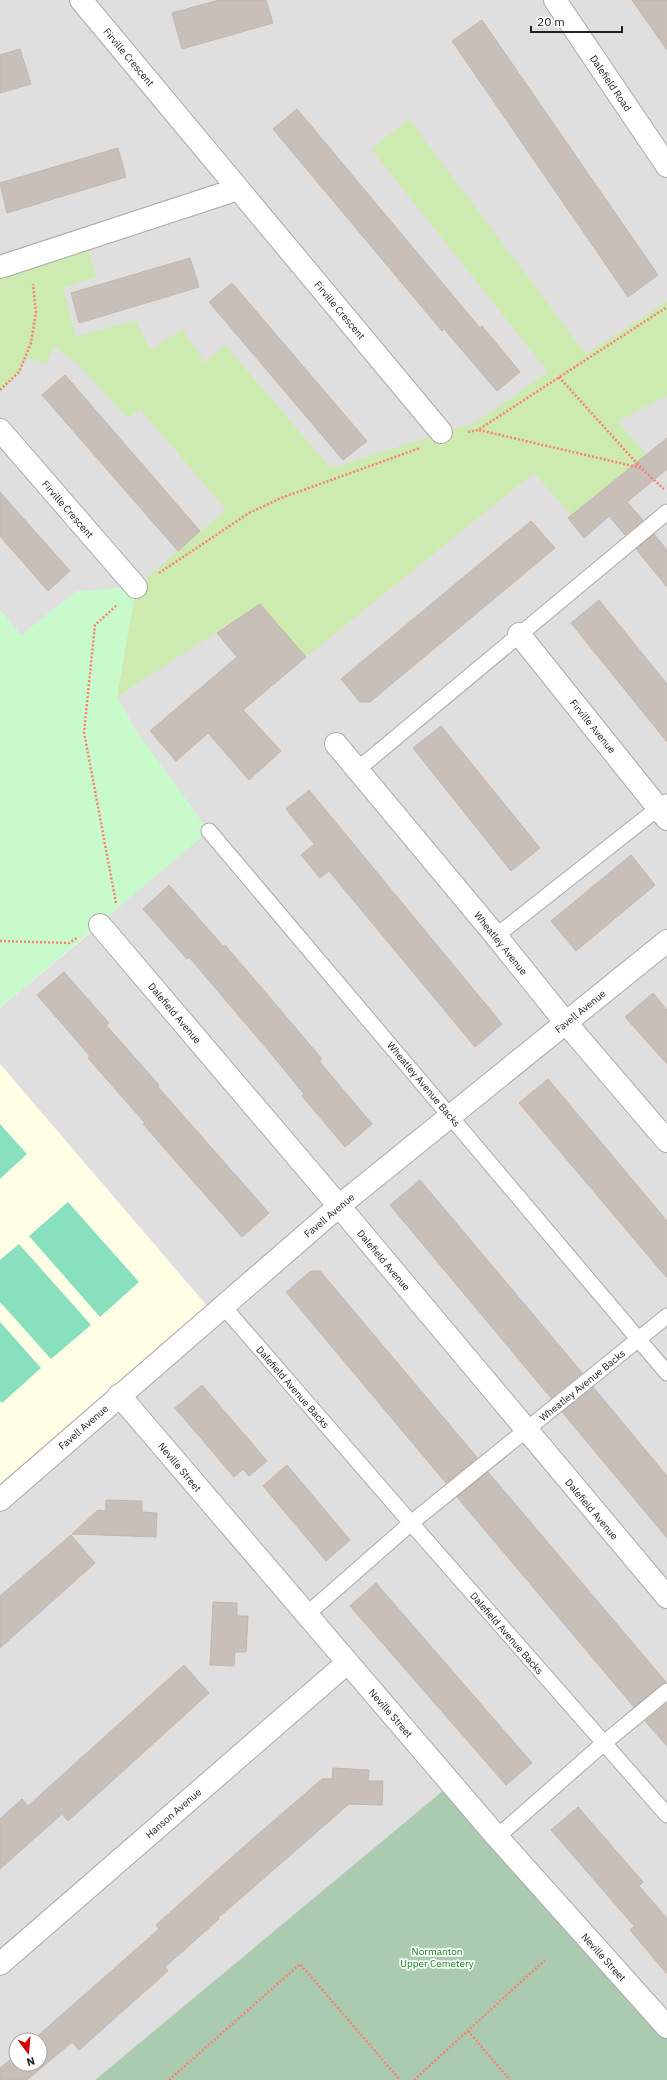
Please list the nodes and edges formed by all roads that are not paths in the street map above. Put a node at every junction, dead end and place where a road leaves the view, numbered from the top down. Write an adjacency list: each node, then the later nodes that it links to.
1 (81, 0): 4 (street, Firville Crescent)
2 (555, 0): 3 (street, Dalefield Road)
3 (667, 166)
4 (238, 189): 5 (street); 7 (street, Firville Crescent)
5 (0, 267)
6 (0, 430): 9 (street, Firville Crescent)
7 (441, 432)
8 (667, 512): 10 (lane)
9 (136, 588)
10 (519, 634): 12 (lane); 13 (street, Firville Avenue)
11 (336, 744): 12 (street, Wheatley Avenue)
12 (358, 769): 16 (street, Wheatley Avenue)
13 (664, 810): 16 (lane)
14 (209, 831): 19 (lane, Wheatley Avenue Backs)
15 (100, 925): 21 (street, Dalefield Avenue)
16 (496, 936): 18 (street, Wheatley Avenue)
17 (667, 941): 18 (street, Favell Avenue)
18 (566, 1023): 19 (street, Favell Avenue); 20 (street, Wheatley Avenue)
19 (451, 1116): 21 (street, Favell Avenue); 24 (lane, Wheatley Avenue Backs)
20 (667, 1142)
21 (339, 1206): 22 (street, Favell Avenue); 27 (street, Dalefield Avenue)
22 (223, 1306): 26 (street, Favell Avenue); 29 (lane, Dalefield Avenue Backs)
23 (667, 1316): 24 (lane, Wheatley Avenue Backs)
24 (638, 1339): 25 (lane, Wheatley Avenue Backs); 27 (lane, Wheatley Avenue Backs)
25 (667, 1373)
26 (119, 1396): 28 (street, Favell Avenue); 31 (street, Neville Street)
27 (526, 1430): 29 (lane); 30 (street, Dalefield Avenue)
28 (0, 1500)
29 (410, 1523): 31 (lane); 34 (lane, Dalefield Avenue Backs)
30 (667, 1597)
31 (306, 1615): 32 (street, Neville Street)
32 (347, 1663): 36 (street, Neville Street); 37 (street, Hanson Avenue)
33 (667, 1691): 34 (lane)
34 (604, 1743): 35 (lane, Dalefield Avenue Backs); 36 (lane)
35 (667, 1815)
36 (497, 1837): 38 (street, Neville Street)
37 (0, 1964)
38 (667, 2027)

